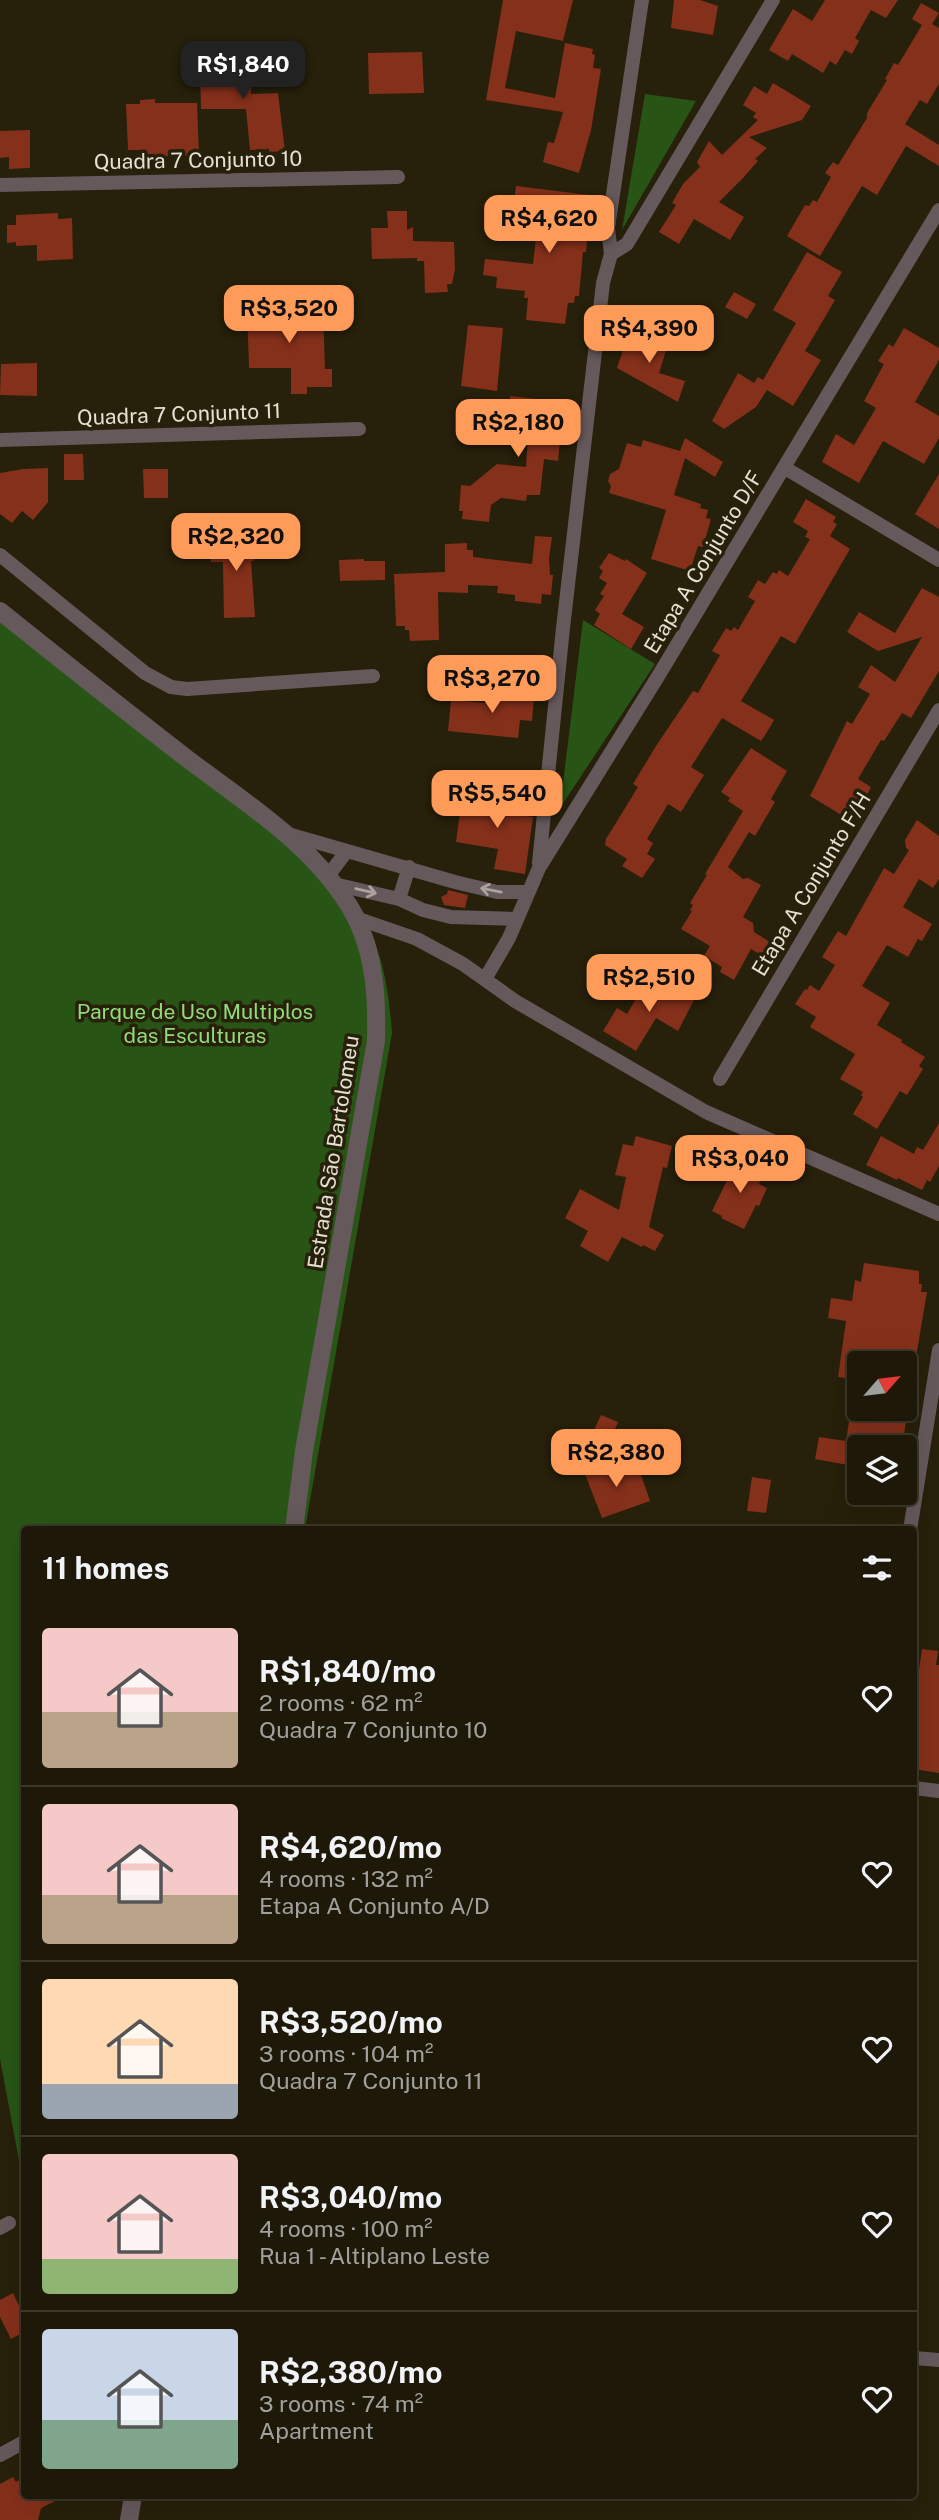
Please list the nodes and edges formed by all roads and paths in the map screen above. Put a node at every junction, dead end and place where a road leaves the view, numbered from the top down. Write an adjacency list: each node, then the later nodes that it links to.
1 (642, 0): 6 (street)
2 (773, 0): 6 (street)
3 (398, 177): 4 (street, Quadra 7 Conjunto 10)
4 (0, 185)
5 (939, 210): 9 (street, Etapa A Conjunto D/F)
6 (611, 254): 18 (street)
7 (359, 429): 8 (street, Quadra 7 Conjunto 11)
8 (0, 440)
9 (785, 468): 11 (street); 18 (street, Etapa A Conjunto D/F)
10 (0, 555): 13 (street)
11 (939, 560)
12 (0, 611): 15 (street, Estrada São Bartolomeu)
13 (373, 676)
14 (939, 710): 25 (street, Etapa A Conjunto F/H)
15 (283, 833): 16 (street); 19 (street, Estrada São Bartolomeu)
16 (346, 852): 17 (street); 19 (street)
17 (409, 867): 20 (street, one-way to 17); 21 (street)
18 (539, 867): 20 (street, Etapa A Conjunto D/F)
19 (331, 880): 21 (street, one-way to 21); 22 (street, Estrada São Bartolomeu)
20 (527, 892): 23 (street, Etapa A Conjunto D/F)
21 (398, 900): 23 (street)
22 (356, 918): 24 (street); 28 (street, Estrada São Bartolomeu)
23 (516, 919): 24 (street, Etapa A Conjunto D/F)
24 (485, 979): 26 (street)
25 (720, 1079)
26 (939, 1214)
27 (939, 1350): 29 (street)
28 (294, 1526)
29 (911, 1526)
30 (917, 1788): 31 (street)
31 (939, 1791)
32 (917, 2358): 33 (street)
33 (939, 2360)
34 (21, 2444): 35 (street)
35 (0, 2455)
36 (132, 2499): 37 (street)
37 (129, 2520)

